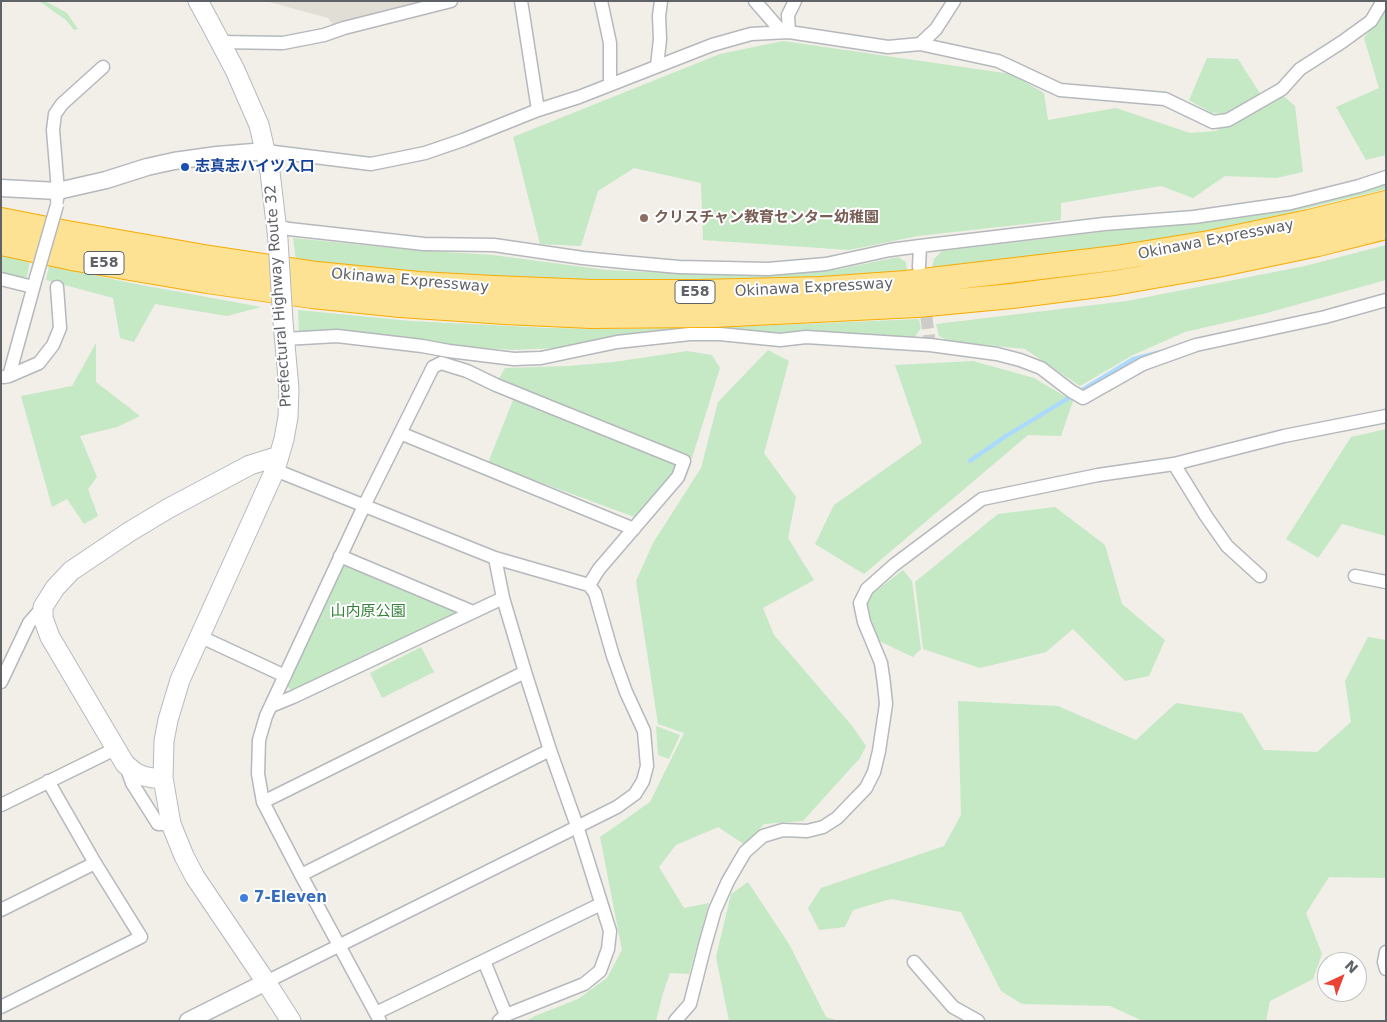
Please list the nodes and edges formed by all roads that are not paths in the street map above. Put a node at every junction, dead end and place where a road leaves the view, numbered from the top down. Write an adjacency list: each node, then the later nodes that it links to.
1 (198, 1): 11 (main road, Prefectural Highway Route 32)
2 (451, 1): 11 (street)
3 (521, 1): 16 (street)
4 (601, 1): 15 (street)
5 (661, 1): 13 (street)
6 (755, 1): 10 (street)
7 (795, 1): 10 (street)
8 (954, 1): 12 (street)
9 (1383, 1): 12 (street)
10 (785, 32): 12 (street); 13 (street)
11 (220, 42): 17 (main road, Prefectural Highway Route 32)
12 (920, 44)
13 (656, 66): 15 (street)
14 (103, 67): 20 (street)
15 (610, 85): 16 (street)
16 (538, 110): 17 (street)
17 (266, 151): 20 (street); 24 (main road, Prefectural Highway Route 32)
18 (1386, 177): 26 (street)
19 (1, 188): 20 (street)
20 (58, 198): 29 (street, bridge)
21 (1386, 203): 22 (highway, Okinawa Expressway / E58)
22 (1, 220)
23 (1386, 227): 25 (highway, Okinawa Expressway / E58)
24 (277, 233): 26 (street); 32 (main road, Prefectural Highway Route 32, bridge)
25 (1, 243)
26 (920, 246): 27 (street)
27 (919, 267)
28 (1, 279): 29 (street)
29 (34, 283): 35 (street)
30 (58, 287): 35 (street)
31 (1386, 300): 33 (street)
32 (284, 331): 33 (street); 38 (main road, Prefectural Highway Route 32)
33 (473, 354): 34 (street)
34 (467, 371): 37 (street); 41 (street)
35 (5, 377)
36 (1386, 416): 39 (street)
37 (400, 433): 40 (street); 41 (street)
38 (277, 463): 40 (street); 49 (main road); 51 (main road, Prefectural Highway Route 32)
39 (1174, 464): 44 (street); 79 (street)
40 (364, 506): 42 (street); 43 (street)
41 (634, 529): 47 (street)
42 (340, 556): 50 (street); 53 (street)
43 (495, 558): 47 (street); 48 (street)
44 (1260, 576)
45 (1355, 576): 46 (street)
46 (1386, 582)
47 (589, 585): 63 (street)
48 (503, 598): 50 (street); 52 (street)
49 (43, 607): 54 (street); 57 (main road)
50 (473, 612): 55 (street)
51 (199, 636): 53 (street); 58 (main road, Prefectural Highway Route 32)
52 (525, 672): 56 (street); 60 (street)
53 (285, 676): 55 (street)
54 (1, 682)
55 (271, 706): 60 (street)
56 (550, 750): 63 (street); 65 (street)
57 (120, 757): 58 (main road); 59 (street); 62 (street)
58 (162, 778): 62 (main road, Prefectural Highway Route 32)
59 (48, 781): 61 (street); 64 (street)
60 (263, 802): 65 (street)
61 (1, 804)
62 (171, 824): 73 (main road, Prefectural Highway Route 32)
63 (577, 826): 66 (street); 68 (street)
64 (96, 863): 67 (street); 74 (street)
65 (301, 875): 68 (street)
66 (601, 904): 70 (street); 76 (street)
67 (1, 910)
68 (340, 946): 73 (street); 75 (street)
69 (1386, 952): 72 (street)
70 (484, 961): 75 (street); 76 (street)
71 (914, 962): 80 (street)
72 (1386, 969)
73 (266, 982): 77 (street); 78 (main road, Prefectural Highway Route 32)
74 (1, 1007)
75 (378, 1017)
76 (503, 1018)
77 (188, 1021)
78 (291, 1021)
79 (675, 1021)
80 (978, 1021)

